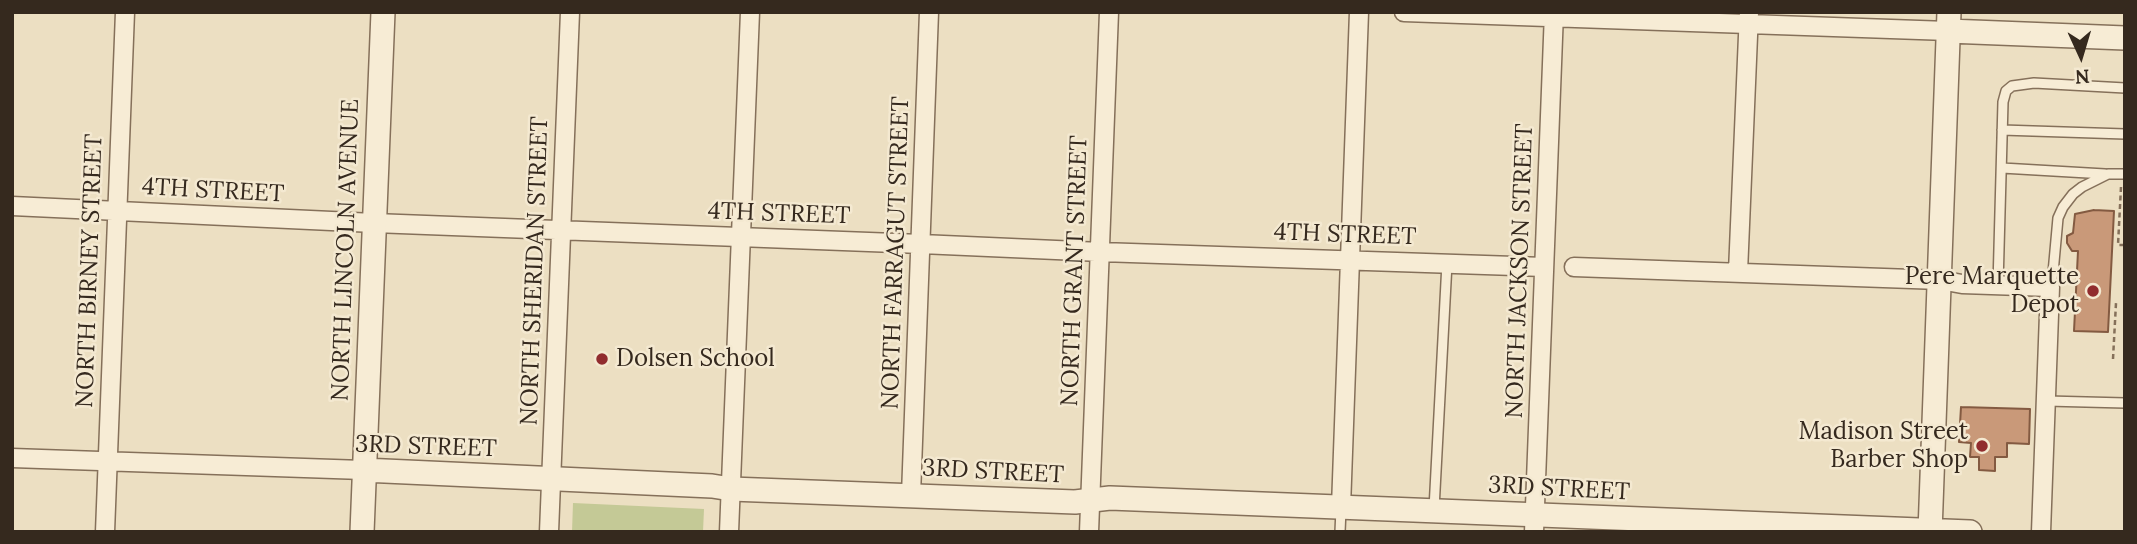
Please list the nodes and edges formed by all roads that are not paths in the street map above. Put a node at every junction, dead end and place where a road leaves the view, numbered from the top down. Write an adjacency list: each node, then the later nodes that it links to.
1 (125, 12): 20 (street, NORTH BIRNEY STREET)
2 (383, 12): 21 (street, NORTH LINCOLN AVENUE)
3 (570, 12): 22 (street, NORTH SHERIDAN STREET)
4 (750, 12): 23 (street)
5 (929, 12): 24 (street, NORTH FARRAGUT STREET)
6 (1109, 12): 25 (street, NORTH GRANT STREET)
7 (1359, 12): 26 (street)
8 (1404, 12): 9 (street)
9 (1554, 16): 10 (street); 28 (street, NORTH JACKSON STREET)
10 (1749, 18): 11 (street); 30 (street)
11 (1949, 22): 12 (street); 31 (street)
12 (2125, 38)
13 (2125, 88): 14 (lane)
14 (2002, 130): 15 (lane); 16 (lane)
15 (2125, 134)
16 (2001, 168): 17 (lane); 32 (lane)
17 (2108, 174): 18 (lane); 33 (lane)
18 (2123, 179)
19 (12, 206): 20 (street, 4TH STREET)
20 (116, 211): 21 (street, 4TH STREET); 37 (street, NORTH BIRNEY STREET)
21 (374, 223): 22 (street, 4TH STREET); 38 (street, NORTH LINCOLN AVENUE)
22 (562, 230): 23 (street, 4TH STREET); 39 (street, NORTH SHERIDAN STREET)
23 (740, 237): 24 (street, 4TH STREET); 40 (street)
24 (921, 244): 25 (street, 4TH STREET); 41 (street, NORTH FARRAGUT STREET)
25 (1101, 252): 26 (street, 4TH STREET); 42 (street, NORTH GRANT STREET)
26 (1350, 259): 27 (street, 4TH STREET); 43 (street)
27 (1447, 263): 28 (street, 4TH STREET); 44 (lane)
28 (1544, 267): 45 (street, NORTH JACKSON STREET)
29 (1574, 267): 30 (street)
30 (1738, 272): 31 (street)
31 (1940, 279): 32 (street); 47 (street)
32 (1998, 285): 33 (street)
33 (2050, 287): 34 (street)
34 (2047, 401): 35 (lane); 55 (street)
35 (2125, 403)
36 (12, 458): 37 (street, 3RD STREET)
37 (108, 462): 38 (street, 3RD STREET); 48 (street, NORTH BIRNEY STREET)
38 (363, 470): 39 (street, 3RD STREET); 49 (street, NORTH LINCOLN AVENUE)
39 (551, 478): 40 (street, 3RD STREET); 50 (street, NORTH SHERIDAN STREET)
40 (731, 489): 41 (street, 3RD STREET); 51 (street)
41 (911, 495): 42 (street, 3RD STREET)
42 (1091, 499): 43 (street, 3RD STREET); 52 (street, NORTH GRANT STREET)
43 (1341, 507): 44 (street, 3RD STREET); 53 (lane)
44 (1434, 510): 45 (street, 3RD STREET)
45 (1535, 523): 46 (street, 3RD STREET)
46 (1729, 528): 47 (street, 3RD STREET)
47 (1930, 531): 54 (street, 3RD STREET)
48 (105, 532)
49 (362, 532)
50 (549, 532)
51 (729, 532)
52 (1089, 532)
53 (1340, 532)
54 (1970, 532)
55 (2041, 532)

